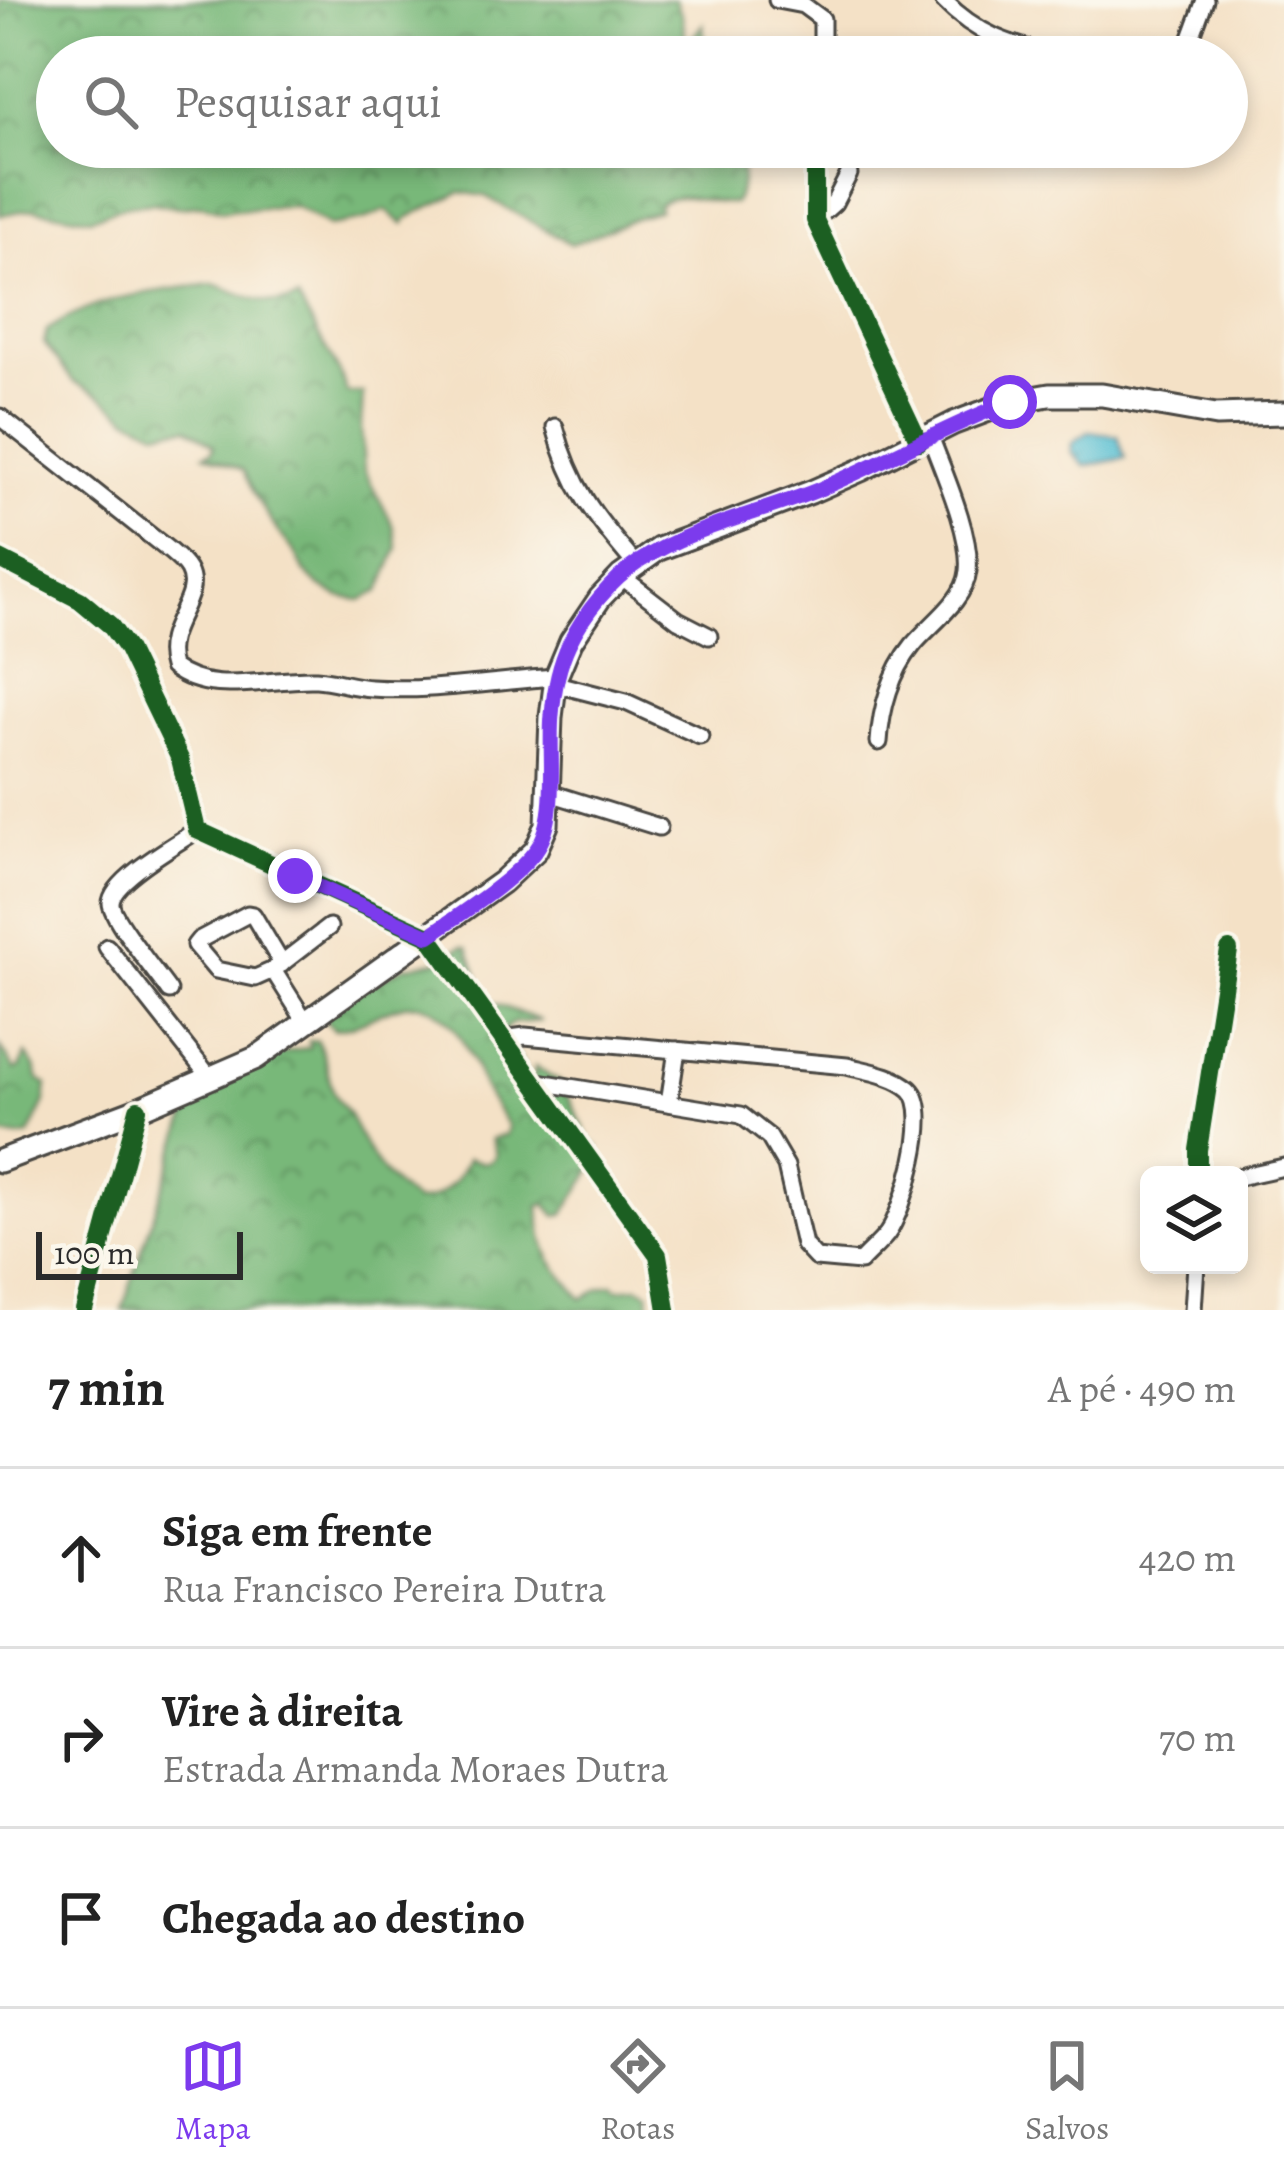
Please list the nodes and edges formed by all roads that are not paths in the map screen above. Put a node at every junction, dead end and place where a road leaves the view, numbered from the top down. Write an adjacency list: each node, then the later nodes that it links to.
1 (777, 0): 4 (street)
2 (944, 0): 5 (street)
3 (1204, 0): 6 (street)
4 (822, 36)
5 (992, 36)
6 (1191, 36)
7 (814, 168): 9 (street)
8 (849, 174): 9 (street)
9 (815, 220): 13 (street)
10 (1284, 413): 13 (main road)
11 (0, 416): 17 (street)
12 (555, 428): 15 (street)
13 (924, 439): 15 (main road); 19 (street)
14 (0, 559): 22 (street)
15 (628, 570): 16 (street); 17 (main road)
16 (709, 636)
17 (556, 681): 18 (street); 20 (main road)
18 (700, 736)
19 (879, 742)
20 (550, 793): 21 (street); 24 (main road)
21 (659, 827)
22 (197, 830): 24 (street); 28 (street)
23 (329, 927): 27 (street)
24 (429, 936): 29 (main road); 30 (street)
25 (107, 947): 32 (street)
26 (1228, 950): 37 (street)
27 (277, 967): 27 (street); 29 (street)
28 (169, 991)
29 (307, 1024): 32 (main road)
30 (503, 1039): 31 (street); 33 (street)
31 (677, 1050): 34 (street); 34 (street)
32 (211, 1079): 35 (main road)
33 (533, 1081): 34 (street); 41 (street)
34 (669, 1103)
35 (138, 1109): 36 (main road); 42 (street)
36 (0, 1161)
37 (1198, 1166)
38 (1284, 1167): 39 (street)
39 (1248, 1175)
40 (1195, 1274): 43 (street)
41 (666, 1309)
42 (84, 1310)
43 (1193, 1310)

